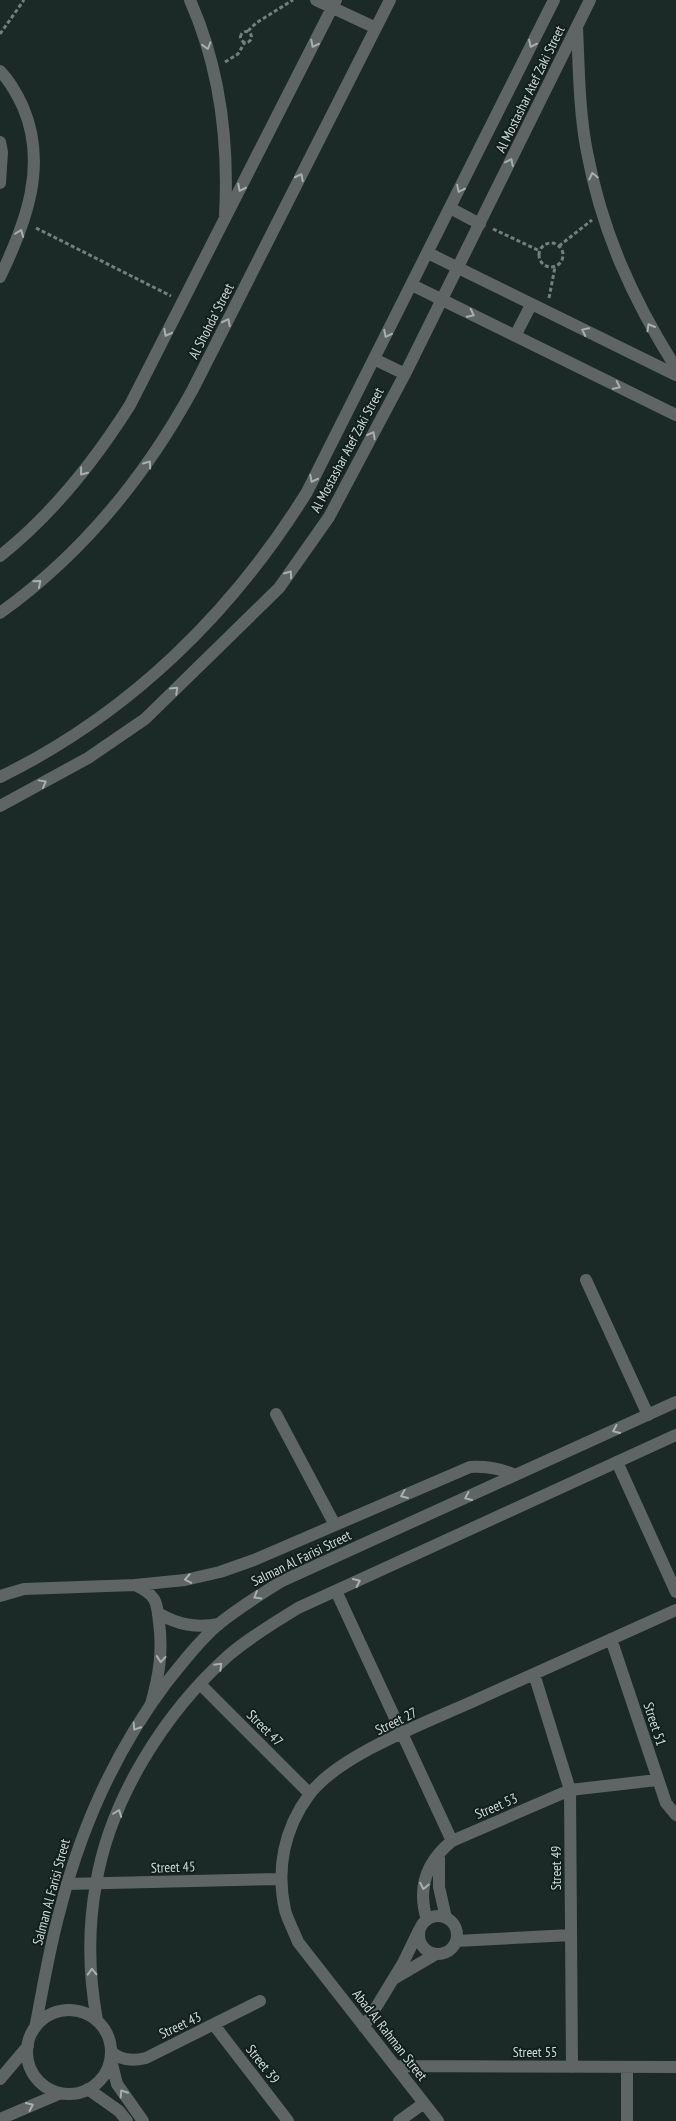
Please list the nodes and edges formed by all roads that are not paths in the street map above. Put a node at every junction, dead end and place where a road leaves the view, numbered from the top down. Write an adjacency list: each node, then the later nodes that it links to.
1 (190, 0): 13 (street, one-way to 13)
2 (316, 0): 6 (street)
3 (554, 0): 12 (street, Al Mostashar Atef Zaki Street, one-way to 12)
4 (590, 0): 7 (street, Al Mostashar Atef Zaki Street)
5 (388, 1): 8 (street, Al Shohda' Street)
6 (334, 4): 8 (street); 13 (street, one-way to 13)
7 (577, 27): 14 (street, Al Mostashar Atef Zaki Street, one-way to 7); 23 (street, one-way to 7)
8 (376, 28): 28 (street, Al Shohda' Street, one-way to 8)
9 (0, 71): 17 (street, one-way to 9)
10 (0, 142): 11 (street)
11 (0, 183)
12 (450, 208): 14 (street); 15 (street, Al Mostashar Atef Zaki Street)
13 (225, 220): 27 (street, one-way to 27)
14 (480, 224): 16 (street, Al Mostashar Atef Zaki Street)
15 (428, 253): 16 (street); 18 (street, Al Mostashar Atef Zaki Street)
16 (458, 269): 19 (street, Al Mostashar Atef Zaki Street); 20 (street)
17 (0, 277)
18 (412, 285): 19 (street); 22 (street, Al Mostashar Atef Zaki Street, one-way to 22)
19 (442, 300): 21 (street, one-way to 21); 24 (street, Al Mostashar Atef Zaki Street)
20 (531, 305): 21 (street); 25 (street, one-way to 20)
21 (515, 336): 26 (street, one-way to 26)
22 (374, 359): 24 (street); 29 (street, Al Mostashar Atef Zaki Street, one-way to 29)
23 (676, 368)
24 (405, 374): 30 (street, Al Mostashar Atef Zaki Street, one-way to 24)
25 (676, 376)
26 (676, 415)
27 (0, 556)
28 (0, 613)
29 (0, 777)
30 (0, 806)
31 (586, 1280): 34 (street)
32 (676, 1402): 34 (street, Salman Al Farisi Street)
33 (276, 1414): 38 (street)
34 (648, 1415): 37 (street, Salman Al Farisi Street, one-way to 37)
35 (676, 1436): 36 (street)
36 (617, 1462): 40 (street, one-way to 36); 41 (street)
37 (515, 1475): 38 (street, one-way to 38); 45 (street, Salman Al Farisi Street, one-way to 45)
38 (334, 1525): 39 (street, one-way to 39)
39 (135, 1585): 42 (street); 44 (street)
40 (336, 1592): 48 (street, one-way to 40); 50 (street)
41 (676, 1592)
42 (0, 1596)
43 (676, 1610): 46 (street, Street 27)
44 (158, 1613): 45 (street); 49 (street, one-way to 49)
45 (219, 1624): 49 (street, Salman Al Farisi Street)
46 (611, 1639): 47 (street, Street 27); 51 (street, Street 51)
47 (534, 1674): 50 (street, Street 27); 52 (street, Street 49)
48 (200, 1684): 53 (street, Street 47); 59 (street, one-way to 48)
49 (151, 1704): 58 (street, Salman Al Farisi Street, one-way to 58)
50 (402, 1734): 53 (street, Street 27); 55 (street)
51 (657, 1780): 52 (street, Street 53); 54 (street, Street 51)
52 (570, 1790): 55 (street, Street 53); 63 (street, Street 49)
53 (310, 1794): 57 (street, Street 27)
54 (676, 1815)
55 (452, 1841): 56 (street, Street 53)
56 (439, 1855): 60 (street); 61 (street, Street 53, one-way to 61)
57 (280, 1879): 59 (street, Street 45); 66 (street, Street 27)
58 (67, 1884): 59 (street, Street 45); 72 (street, Salman Al Farisi Street)
59 (96, 1884): 69 (street, one-way to 59)
60 (446, 1918): 61 (street); 64 (street)
61 (427, 1920): 62 (street)
62 (419, 1930): 65 (street); 67 (street)
63 (571, 1935): 64 (street); 76 (street, Street 49)
64 (456, 1940): 65 (street)
65 (436, 1954): 67 (street)
66 (318, 1968): 71 (street, Abad Al Rahman Street)
67 (393, 1979): 71 (street)
68 (260, 2001): 70 (street, Street 43)
69 (97, 2020): 72 (street); 74 (street)
70 (214, 2025): 74 (street, Street 43); 86 (street, Street 39)
71 (364, 2027): 75 (street, Abad Al Rahman Street)
72 (35, 2028): 73 (street)
73 (28, 2046): 79 (street); 81 (street)
74 (111, 2055): 80 (street); 85 (street, one-way to 74)
75 (394, 2066): 76 (street, Street 55); 82 (street, Abad Al Rahman Street)
76 (572, 2067): 77 (street, Street 55)
77 (627, 2067): 78 (street, Street 55); 89 (street)
78 (676, 2067)
79 (0, 2079)
80 (88, 2089): 81 (street); 84 (street)
81 (61, 2093): 83 (street, one-way to 81)
82 (424, 2103): 87 (street); 88 (street, Abad Al Rahman Street)
83 (0, 2119)
84 (127, 2121)
85 (144, 2121)
86 (288, 2121)
87 (398, 2121)
88 (438, 2121)
89 (627, 2121)

